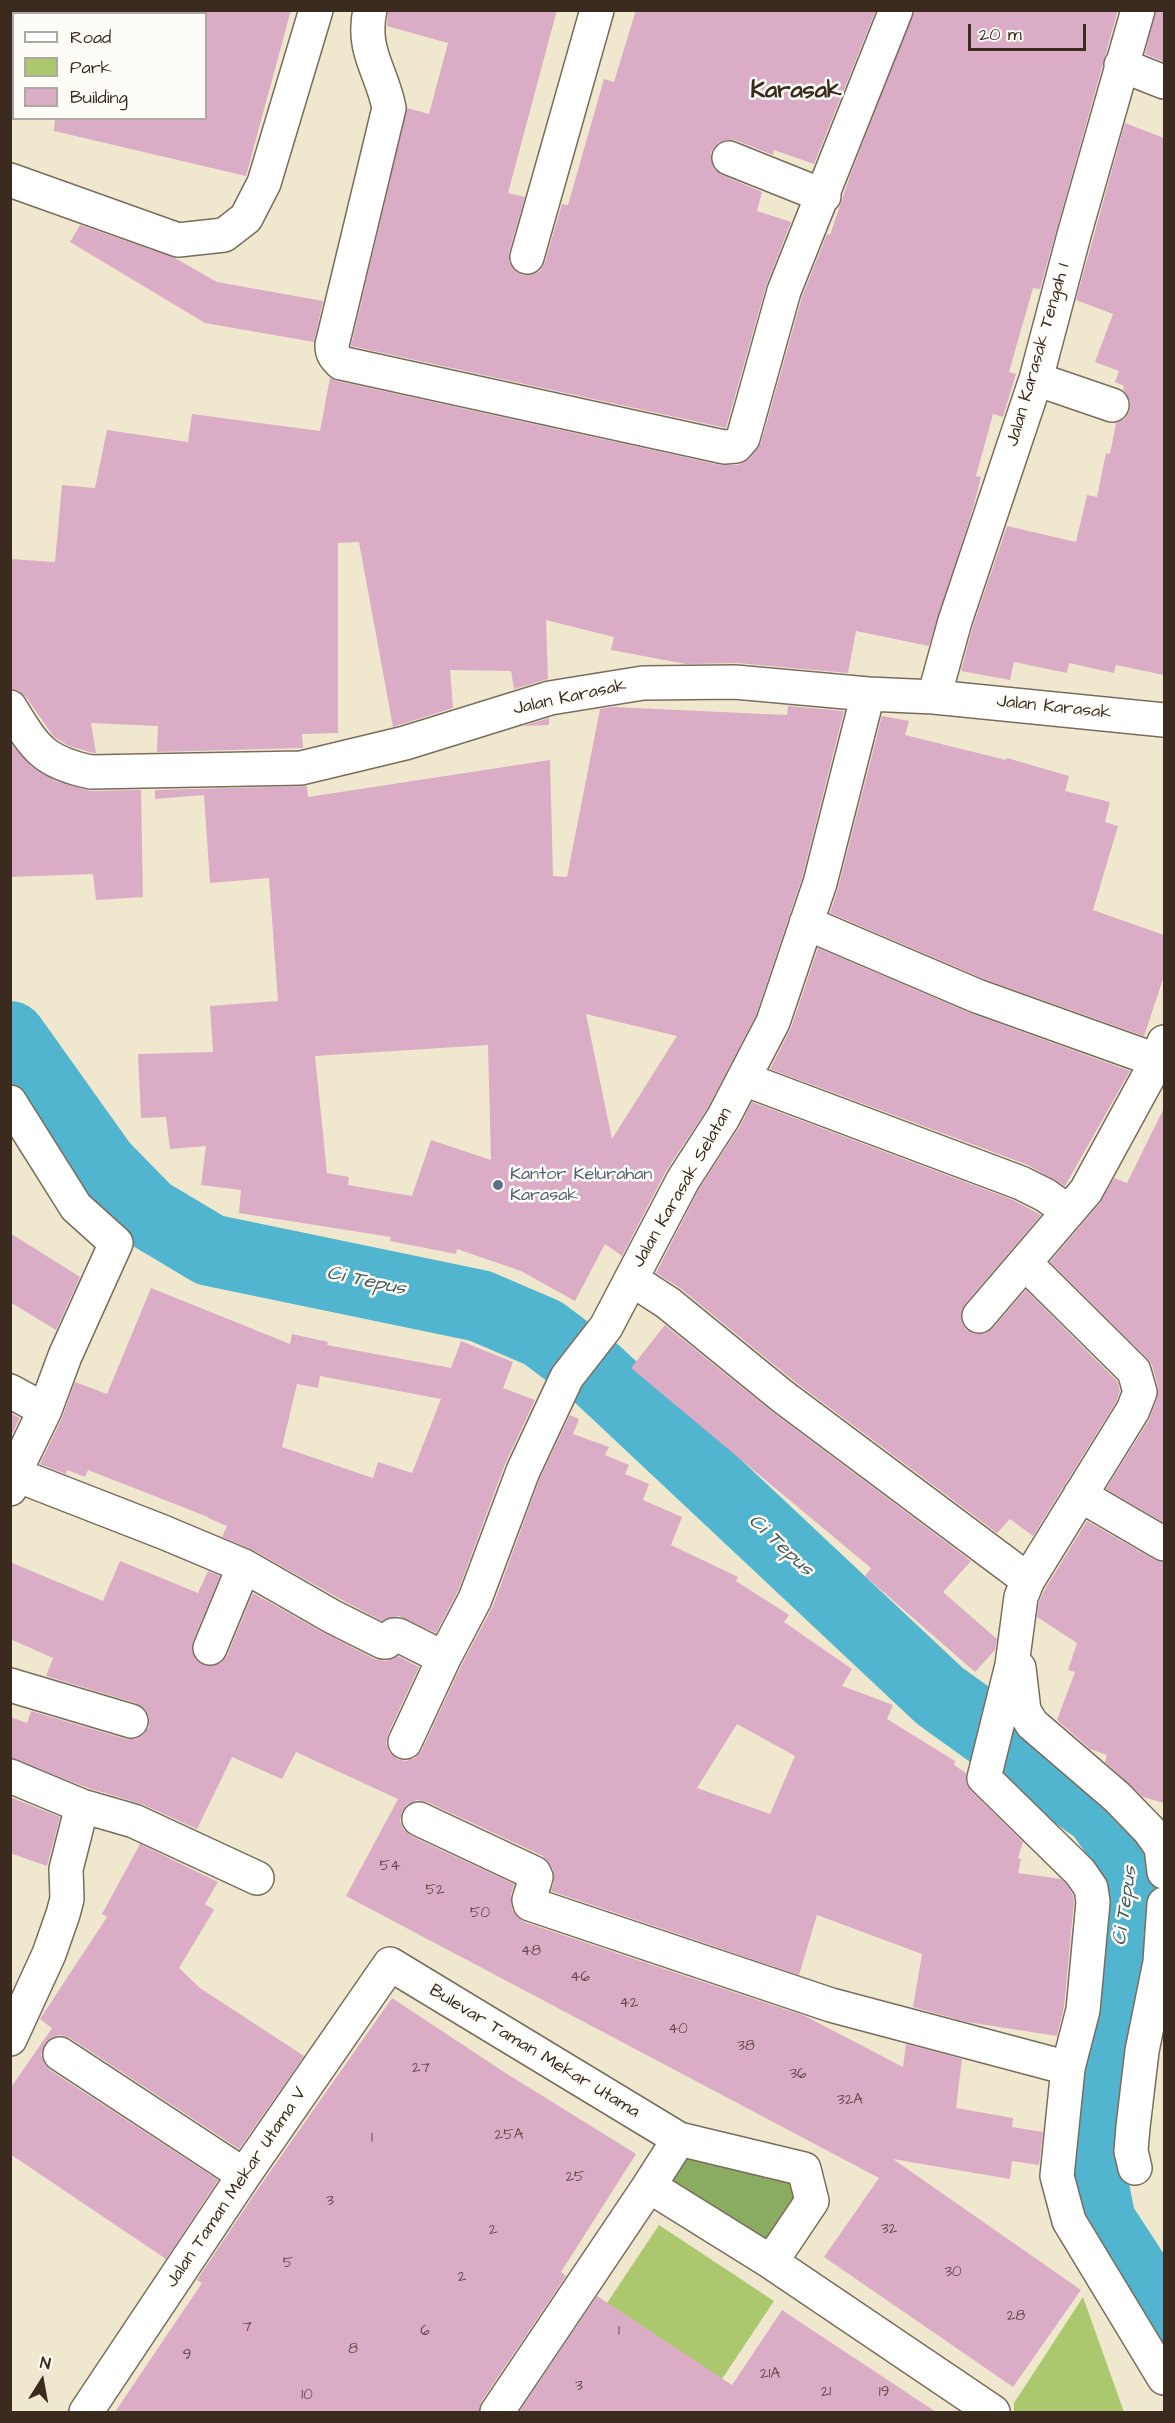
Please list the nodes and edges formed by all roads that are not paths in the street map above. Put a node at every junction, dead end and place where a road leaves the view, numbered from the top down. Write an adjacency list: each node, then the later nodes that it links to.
1 (316, 10): 9 (street)
2 (370, 10): 10 (street)
3 (597, 10): 11 (street)
4 (896, 10): 10 (street)
5 (1138, 10): 6 (street, Jalan Karasak Tengah I)
6 (1121, 65): 7 (street); 12 (street, Jalan Karasak Tengah I)
7 (1164, 82)
8 (729, 158): 10 (street)
9 (10, 180)
10 (824, 196)
11 (527, 257)
12 (1036, 379): 13 (street); 15 (street, Jalan Karasak Tengah I)
13 (1112, 405)
14 (868, 694): 15 (street, Jalan Karasak); 16 (street, Jalan Karasak); 18 (street, Jalan Karasak Selatan)
15 (934, 697): 17 (street, Jalan Karasak)
16 (10, 707)
17 (1164, 720)
18 (806, 923): 19 (street); 20 (street, Jalan Karasak Selatan)
19 (1162, 1055): 22 (street)
20 (744, 1079): 22 (street); 24 (street, Jalan Karasak Selatan)
21 (10, 1102): 27 (street)
22 (1068, 1211): 23 (street)
23 (1025, 1263): 25 (street); 29 (street)
24 (631, 1279): 32 (street, Jalan Karasak Selatan); 34 (street)
25 (979, 1316)
26 (10, 1391): 27 (street)
27 (45, 1410): 28 (street)
28 (12, 1481): 31 (street)
29 (1080, 1495): 30 (street); 32 (street)
30 (1164, 1545)
31 (244, 1566): 33 (street); 34 (street)
32 (1028, 1580): 35 (street)
33 (210, 1648)
34 (444, 1658): 38 (street)
35 (1012, 1665): 42 (street); 49 (street)
36 (10, 1685): 37 (street)
37 (131, 1721)
38 (405, 1742)
39 (10, 1776): 40 (street)
40 (82, 1806): 43 (street); 46 (street)
41 (419, 1819): 49 (street)
42 (1164, 1872)
43 (257, 1878)
44 (1164, 1904): 48 (street)
45 (390, 1964): 50 (street, Bulevar Taman Mekar Utama); 52 (street, Jalan Taman Mekar Utama V)
46 (10, 2039)
47 (60, 2054): 52 (street)
48 (1153, 2061): 51 (street)
49 (1068, 2068): 55 (street)
50 (679, 2139): 53 (street); 54 (street, Bulevar Taman Mekar Utama)
51 (1135, 2168)
52 (244, 2175): 56 (street, Jalan Taman Mekar Utama V)
53 (649, 2186): 54 (street); 57 (street)
54 (771, 2262): 58 (street)
55 (1164, 2378)
56 (86, 2412)
57 (497, 2412)
58 (993, 2412)

